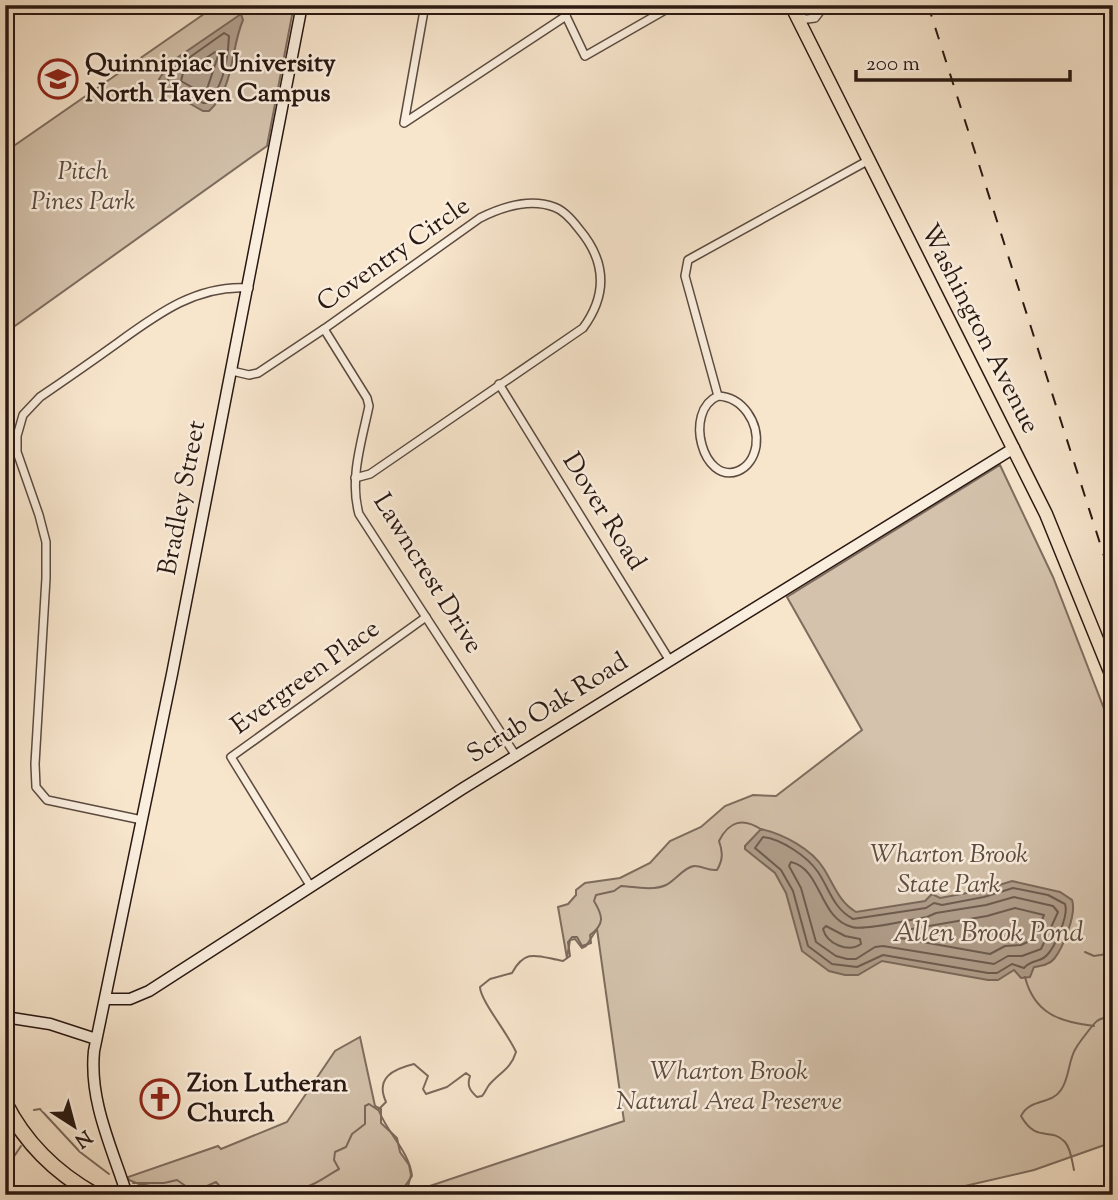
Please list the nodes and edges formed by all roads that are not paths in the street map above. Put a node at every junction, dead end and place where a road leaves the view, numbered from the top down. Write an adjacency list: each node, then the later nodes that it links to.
1 (302, 5): 11 (main road, Bradley Street)
2 (425, 5): 8 (street)
3 (561, 5): 8 (street)
4 (674, 5): 8 (street)
5 (791, 5): 9 (main road, Washington Avenue)
6 (811, 5): 9 (street)
7 (825, 5): 9 (street)
8 (566, 16)
9 (798, 20): 10 (main road, Washington Avenue)
10 (869, 160): 15 (street); 16 (main road, Washington Avenue)
11 (249, 288): 13 (main road, Bradley Street); 22 (street)
12 (324, 329): 13 (street, Coventry Circle); 14 (street, Coventry Circle); 17 (street, Lawncrest Drive)
13 (232, 371): 22 (main road, Bradley Street)
14 (499, 384): 17 (street, Coventry Circle); 19 (street, Dover Road)
15 (718, 396): 15 (street)
16 (1014, 448): 19 (main road, Scrub Oak Road); 20 (main road, Washington Avenue)
17 (355, 478): 18 (street, Lawncrest Drive)
18 (426, 617): 21 (street, Lawncrest Drive); 23 (street, Evergreen Place)
19 (670, 661): 21 (main road, Scrub Oak Road)
20 (1113, 679)
21 (516, 755): 23 (main road, Scrub Oak Road)
22 (142, 820): 24 (main road, Bradley Street)
23 (311, 887): 24 (main road, Scrub Oak Road)
24 (106, 999): 26 (main road, Bradley Street)
25 (5, 1017): 26 (main road)
26 (96, 1039): 30 (main road, Bradley Street)
27 (5, 1103): 29 (highway)
28 (1113, 1190): 31 (highway)
29 (95, 1195)
30 (127, 1195)
31 (1101, 1195)

